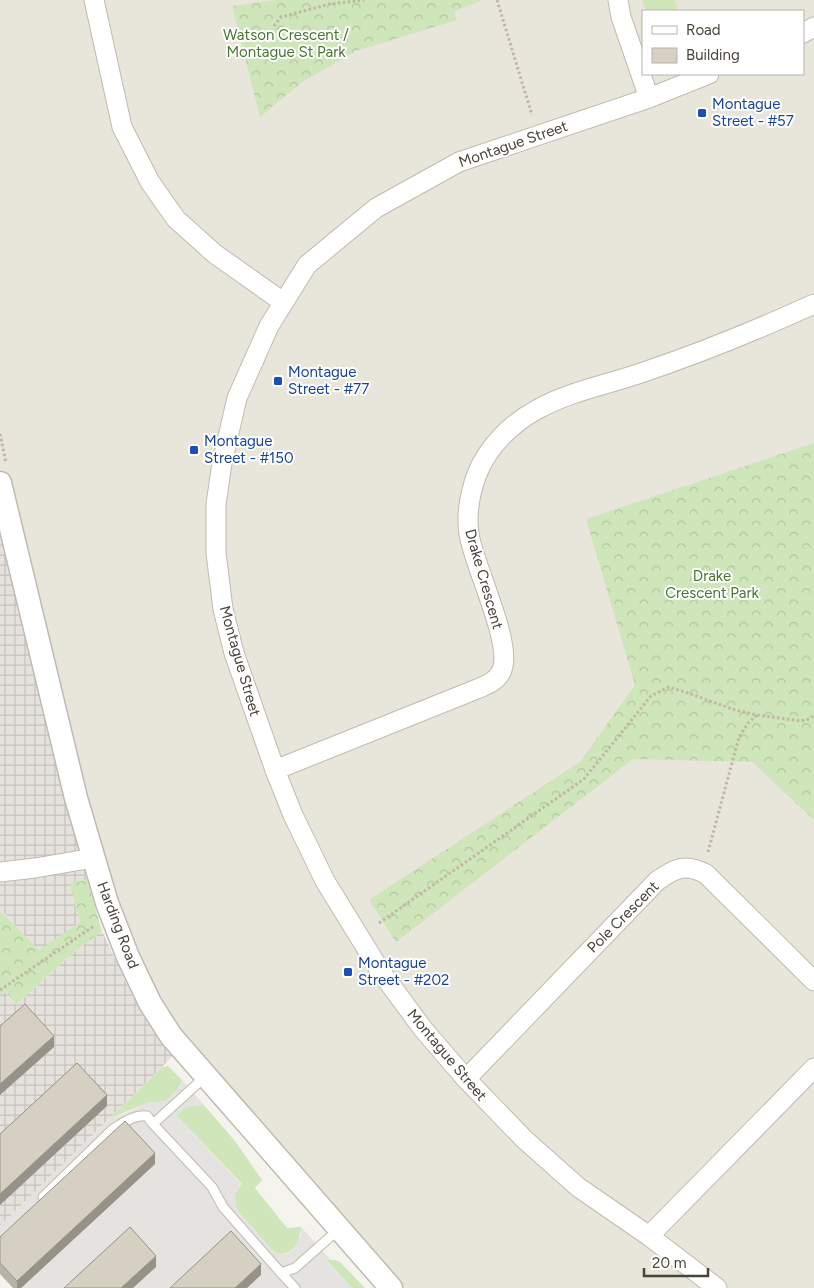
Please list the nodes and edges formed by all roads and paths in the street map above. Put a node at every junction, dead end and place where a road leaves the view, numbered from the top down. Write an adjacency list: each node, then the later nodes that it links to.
1 (94, 0): 10 (street)
2 (364, 0): 5 (path)
3 (497, 0): 9 (path)
4 (618, 0): 8 (street)
5 (330, 2): 6 (path)
6 (274, 26)
7 (706, 75): 8 (street, Montague Street)
8 (649, 98): 10 (street, Montague Street)
9 (532, 115)
10 (283, 302): 16 (street, Montague Street)
11 (814, 304): 16 (street, Drake Crescent)
12 (0, 434): 13 (path)
13 (4, 478): 18 (street, Harding Road)
14 (757, 715): 15 (path); 17 (path); 21 (path)
15 (814, 715)
16 (275, 770): 26 (street, Montague Street)
17 (708, 852)
18 (93, 858): 19 (street); 20 (street, Harding Road)
19 (0, 872)
20 (112, 916): 23 (path); 25 (street, Harding Road)
21 (379, 923)
22 (814, 981): 26 (street, Pole Crescent)
23 (0, 990)
24 (814, 1068): 30 (street)
25 (206, 1076): 27 (lane); 29 (street, Harding Road)
26 (466, 1079): 30 (street, Montague Street)
27 (153, 1124): 28 (lane); 31 (lane)
28 (35, 1205)
29 (339, 1229): 31 (lane); 33 (street, Harding Road)
30 (649, 1236): 34 (street, Montague Street)
31 (281, 1273): 32 (lane)
32 (295, 1288)
33 (391, 1288)
34 (717, 1288)

